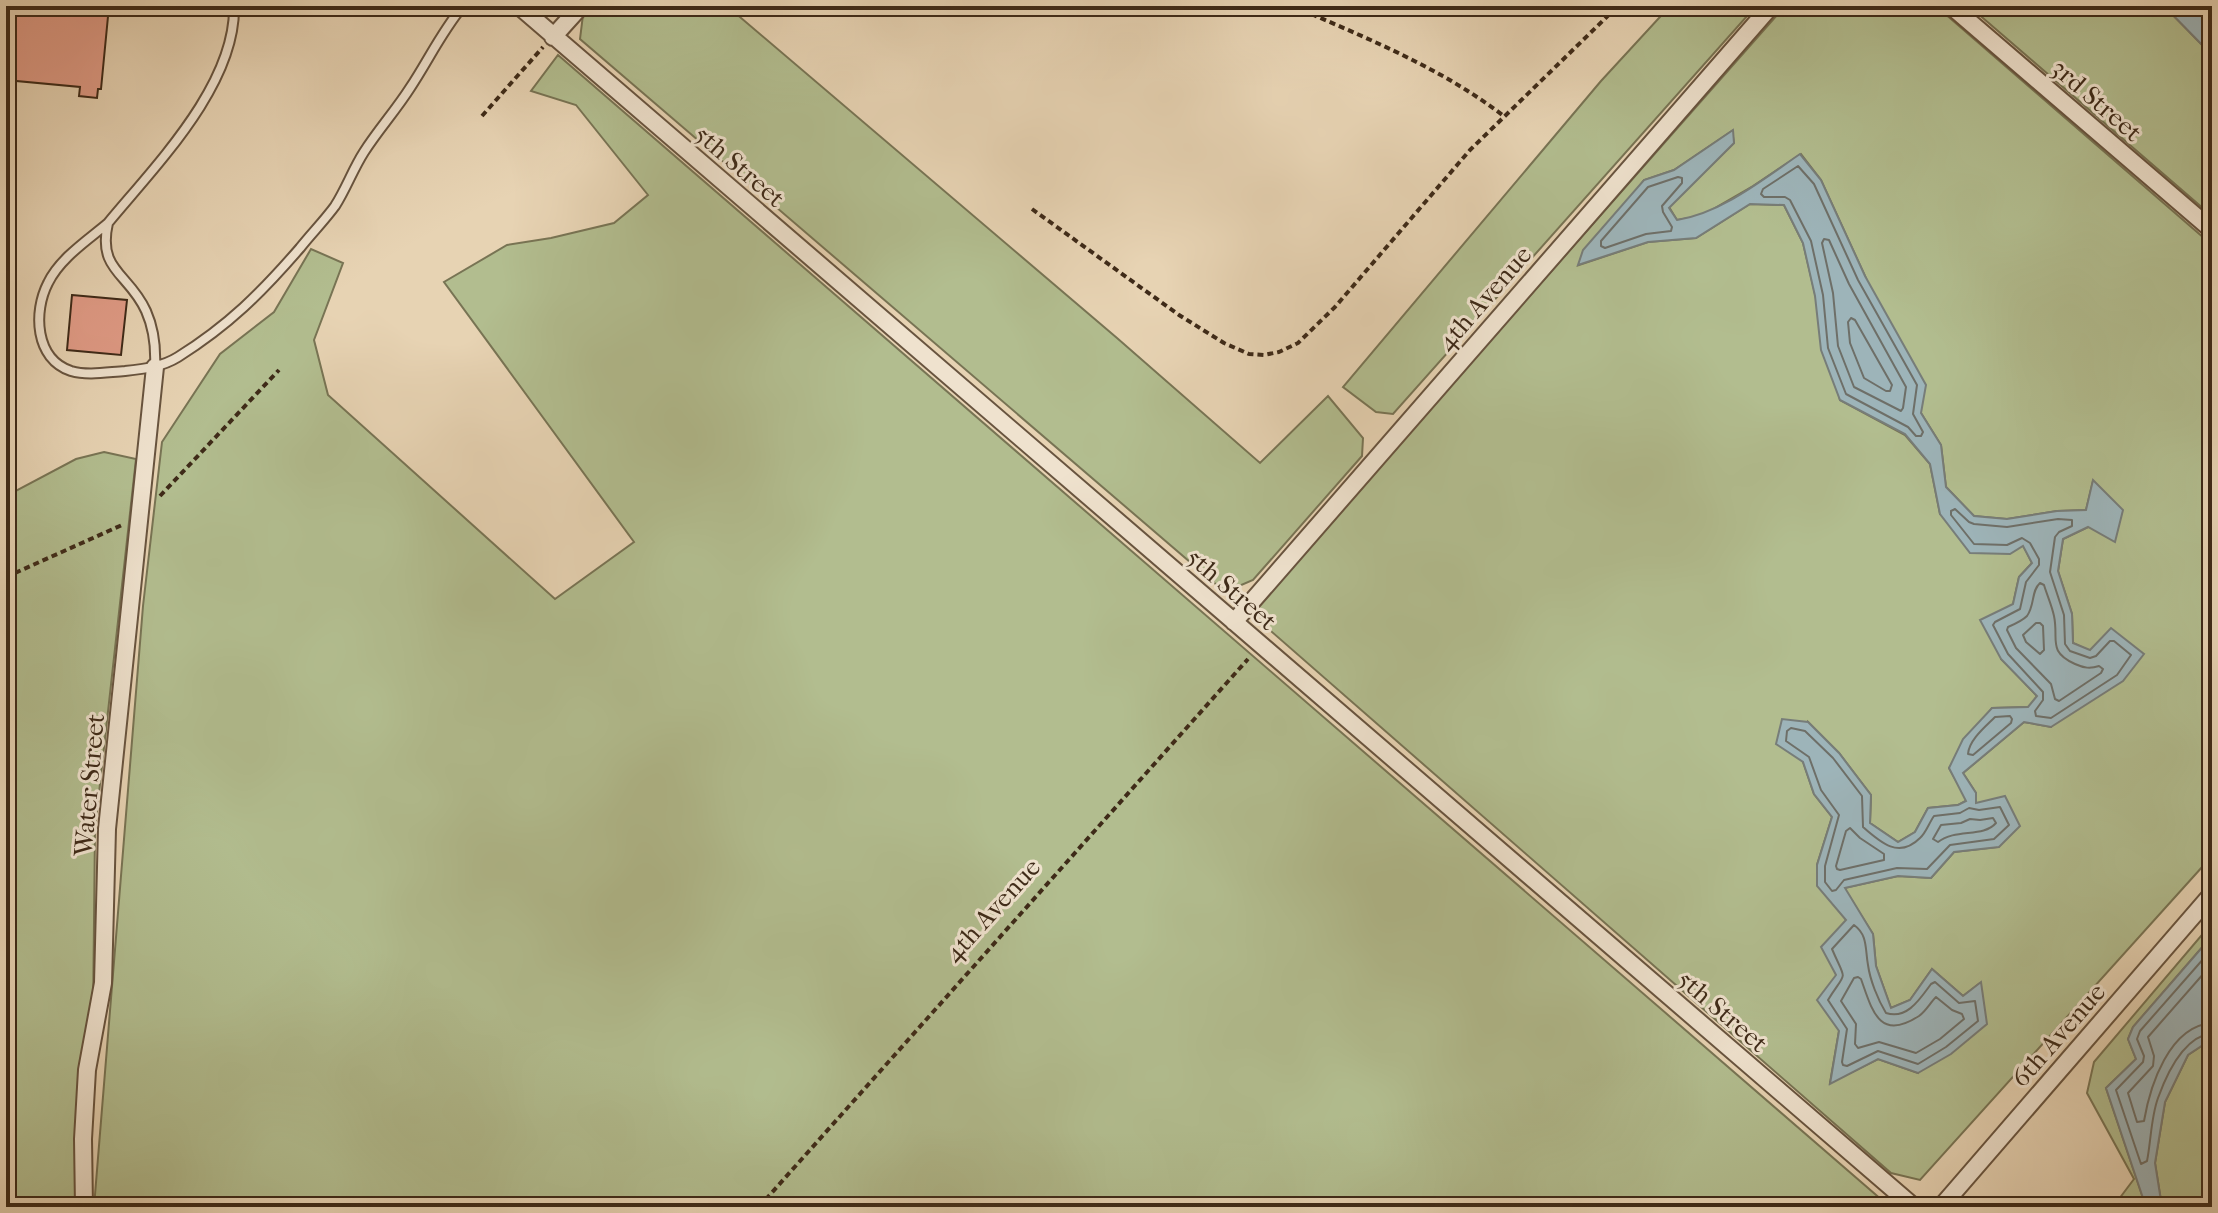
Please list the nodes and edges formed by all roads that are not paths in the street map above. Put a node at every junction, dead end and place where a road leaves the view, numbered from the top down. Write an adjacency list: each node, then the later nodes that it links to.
1 (234, 6): 8 (lane)
2 (463, 6): 10 (lane)
3 (519, 6): 7 (street, 5th Street)
4 (581, 6): 7 (street)
5 (1771, 6): 11 (street, 4th Avenue)
6 (1951, 6): 9 (street, 3rd Street)
7 (553, 37): 11 (street, 5th Street)
8 (108, 223): 10 (lane); 10 (lane)
9 (2212, 230)
10 (155, 367): 13 (street, Water Street)
11 (1234, 622): 14 (street, 5th Street)
12 (2212, 894): 15 (street, 6th Avenue)
13 (84, 1207)
14 (1914, 1207)
15 (1941, 1207)

